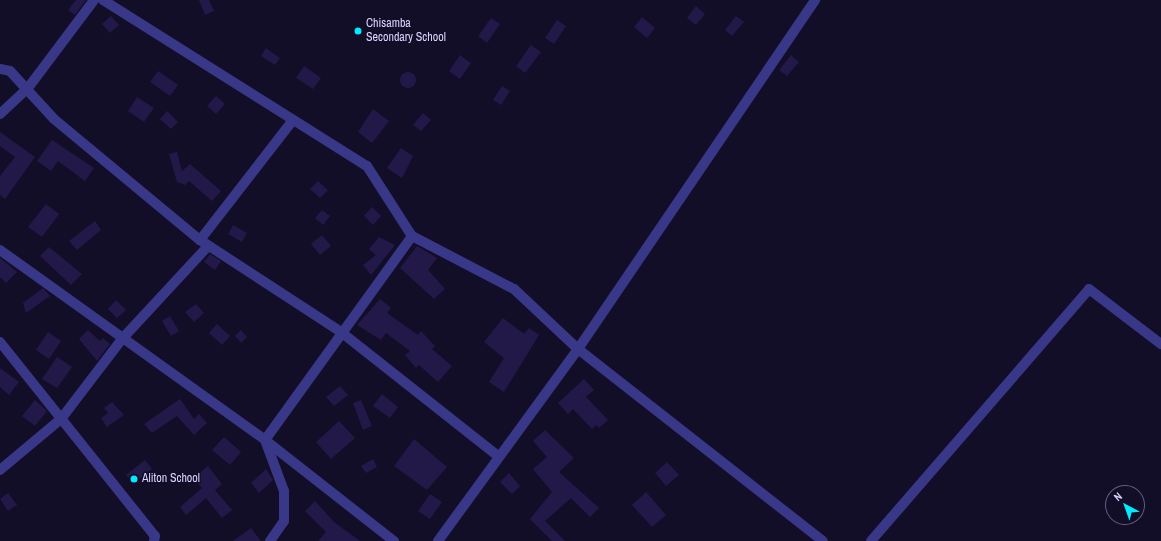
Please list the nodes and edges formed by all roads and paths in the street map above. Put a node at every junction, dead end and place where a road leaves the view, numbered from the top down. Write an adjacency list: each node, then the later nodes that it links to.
1 (94, 0): 5 (street)
2 (103, 0): 7 (street)
3 (815, 0): 16 (street)
4 (0, 69): 5 (street)
5 (28, 88): 6 (street); 9 (street)
6 (0, 114)
7 (293, 120): 8 (street); 9 (street)
8 (412, 236): 12 (street); 16 (street)
9 (200, 240): 10 (street)
10 (208, 246): 12 (street); 13 (street)
11 (0, 250): 13 (street)
12 (341, 332): 18 (street); 19 (street)
13 (122, 339): 17 (street); 18 (street)
14 (0, 342): 17 (street)
15 (1161, 344): 26 (street)
16 (578, 349): 19 (street); 25 (street)
17 (61, 419): 20 (street); 21 (street)
18 (265, 440): 22 (street); 23 (street)
19 (498, 456): 24 (street)
20 (0, 470)
21 (154, 541)
22 (270, 541)
23 (394, 541)
24 (438, 541)
25 (823, 541)
26 (871, 541)

